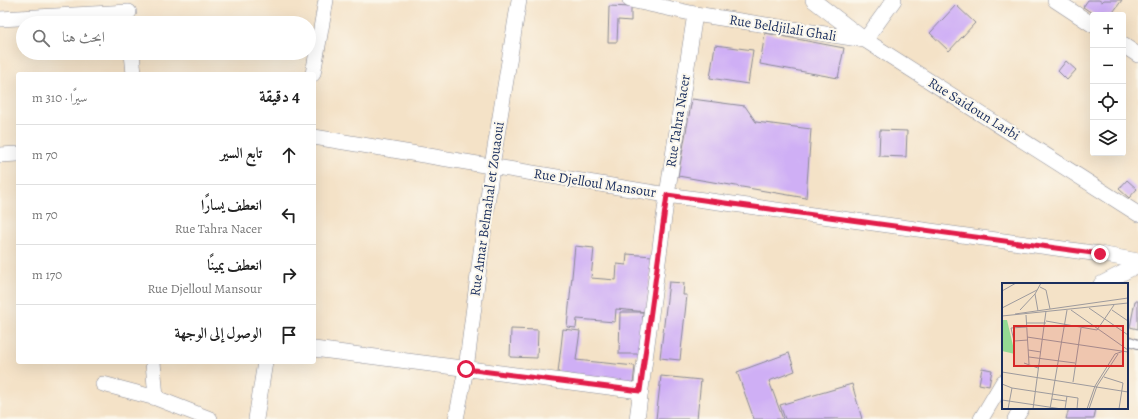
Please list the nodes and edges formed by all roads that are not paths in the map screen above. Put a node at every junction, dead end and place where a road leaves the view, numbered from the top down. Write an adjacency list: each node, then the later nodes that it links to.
1 (326, 0): 16 (street)
2 (519, 0): 24 (street, Rue Amar Belmahal et Zouaoui)
3 (630, 0): 8 (street, Rue Beldjilali Ghali)
4 (814, 0): 13 (street, Rue Saidoun Larbi)
5 (894, 0): 13 (street)
6 (1055, 0): 12 (street)
7 (129, 12): 9 (street)
8 (695, 14): 13 (street, Rue Beldjilali Ghali); 25 (street, Rue Tahra Nacer)
9 (55, 16)
10 (16, 18): 11 (street)
11 (0, 19)
12 (1090, 23)
13 (865, 40): 26 (street, Rue Saidoun Larbi)
14 (1126, 47): 15 (street)
15 (1138, 55)
16 (316, 57)
17 (133, 60): 19 (street)
18 (315, 60): 20 (street)
19 (134, 72)
20 (313, 72)
21 (316, 137): 24 (street, Rue Djelloul Mansour)
22 (16, 154): 23 (street)
23 (0, 155)
24 (492, 166): 25 (street, Rue Djelloul Mansour); 35 (street, Rue Amar Belmahal et Zouaoui)
25 (667, 195): 27 (street, Rue Djelloul Mansour); 38 (street, Rue Tahra Nacer)
26 (1138, 214)
27 (1138, 261)
28 (1138, 265): 29 (street)
29 (1103, 283)
30 (1128, 340): 31 (lane)
31 (1138, 344)
32 (316, 349): 35 (street)
33 (153, 364): 39 (street)
34 (265, 364): 42 (street)
35 (466, 369): 38 (street); 43 (street, Rue Amar Belmahal et Zouaoui)
36 (103, 384): 39 (street)
37 (1002, 384): 45 (street)
38 (640, 391): 44 (street, Rue Tahra Nacer)
39 (156, 398): 41 (street)
40 (1021, 409): 46 (street)
41 (210, 419)
42 (256, 419)
43 (456, 419)
44 (637, 419)
45 (981, 419)
46 (1015, 419)

